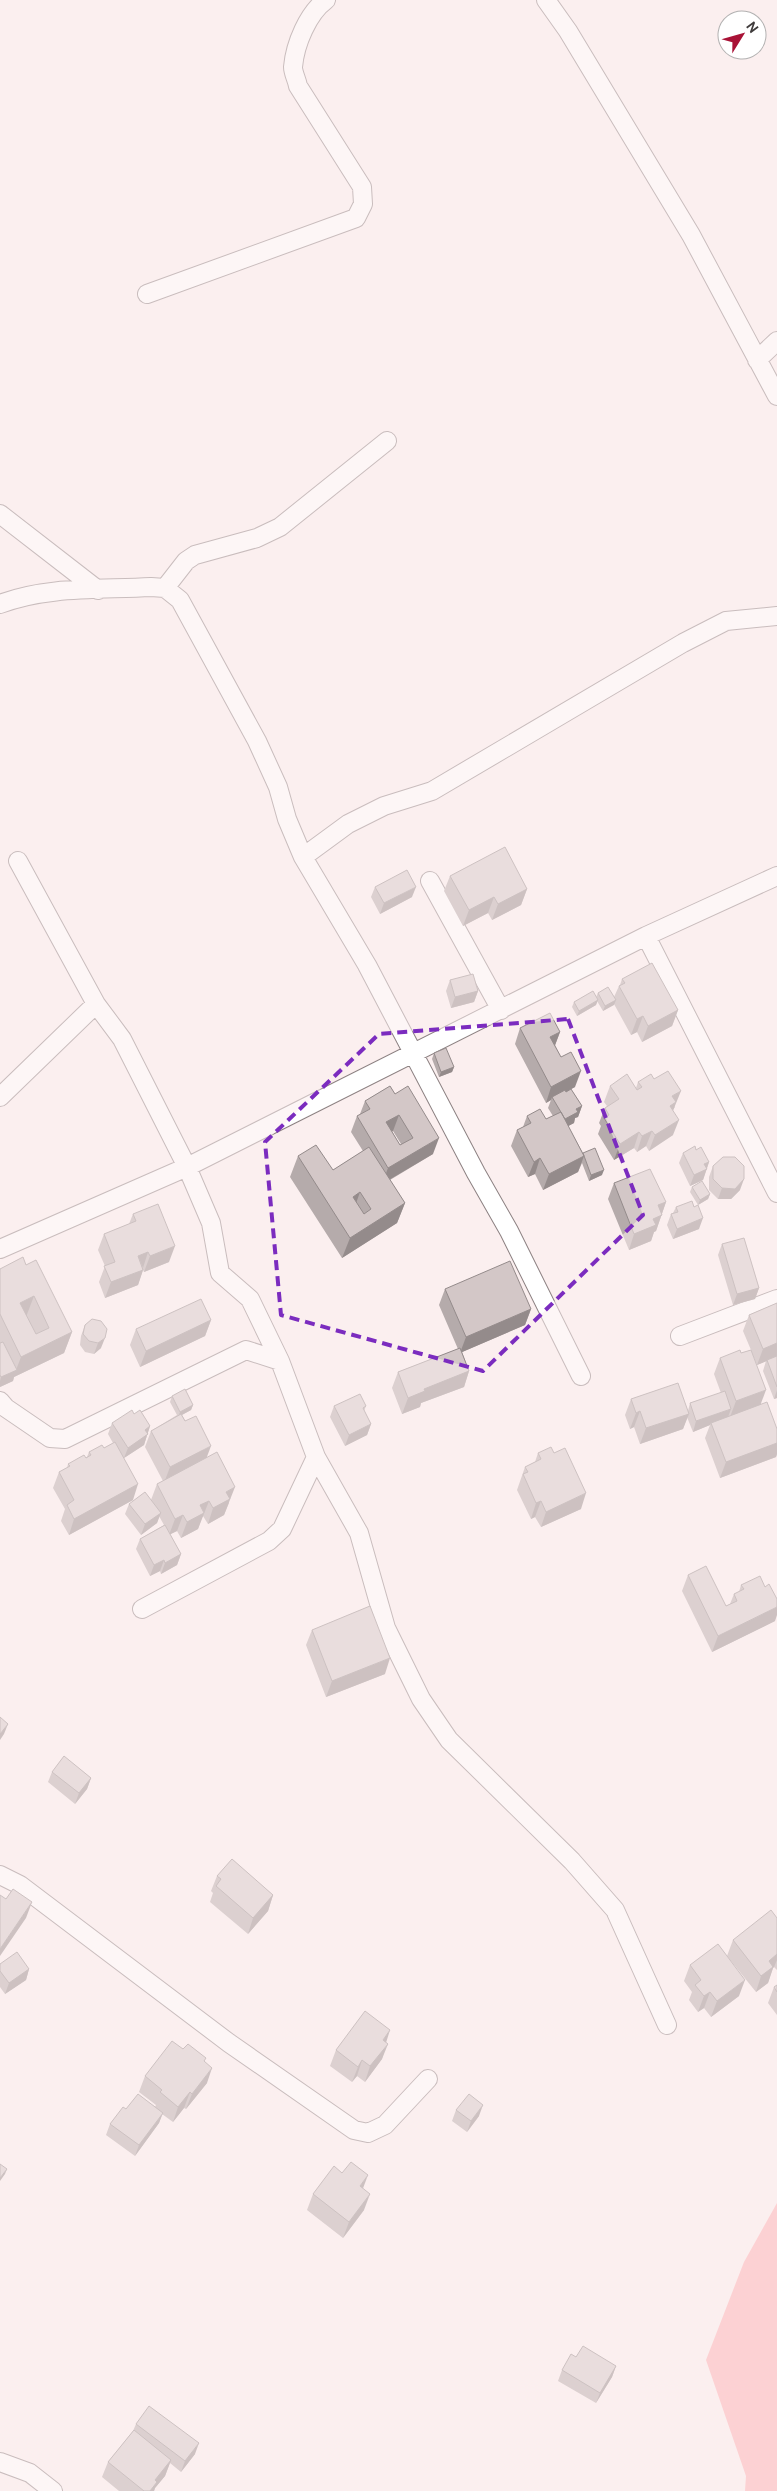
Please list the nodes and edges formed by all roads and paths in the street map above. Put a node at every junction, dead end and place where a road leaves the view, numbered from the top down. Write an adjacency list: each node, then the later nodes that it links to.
1 (326, 0): 3 (street)
2 (546, 0): 5 (street)
3 (147, 294)
4 (777, 341): 5 (street)
5 (758, 360): 6 (street)
6 (777, 396)
7 (387, 440): 9 (street)
8 (0, 514): 10 (street)
9 (165, 588): 10 (street); 13 (street)
10 (98, 590): 11 (street)
11 (0, 604)
12 (777, 616): 13 (street)
13 (304, 857): 20 (street)
14 (18, 861): 18 (street)
15 (777, 876): 17 (street)
16 (430, 881): 19 (street)
17 (646, 936): 19 (street); 23 (street)
18 (96, 1004): 21 (street); 22 (street)
19 (501, 1010): 20 (street)
20 (414, 1053): 22 (street); 28 (street)
21 (0, 1097)
22 (187, 1167): 24 (street); 27 (street)
23 (777, 1193)
24 (0, 1249)
25 (777, 1299): 26 (street)
26 (680, 1336)
27 (280, 1361): 29 (street); 30 (street)
28 (581, 1376)
29 (0, 1401)
30 (316, 1457): 31 (street); 33 (street)
31 (142, 1610)
32 (0, 1875): 34 (street)
33 (667, 2025)
34 (428, 2079)
35 (0, 2462): 36 (street)
36 (53, 2491)

